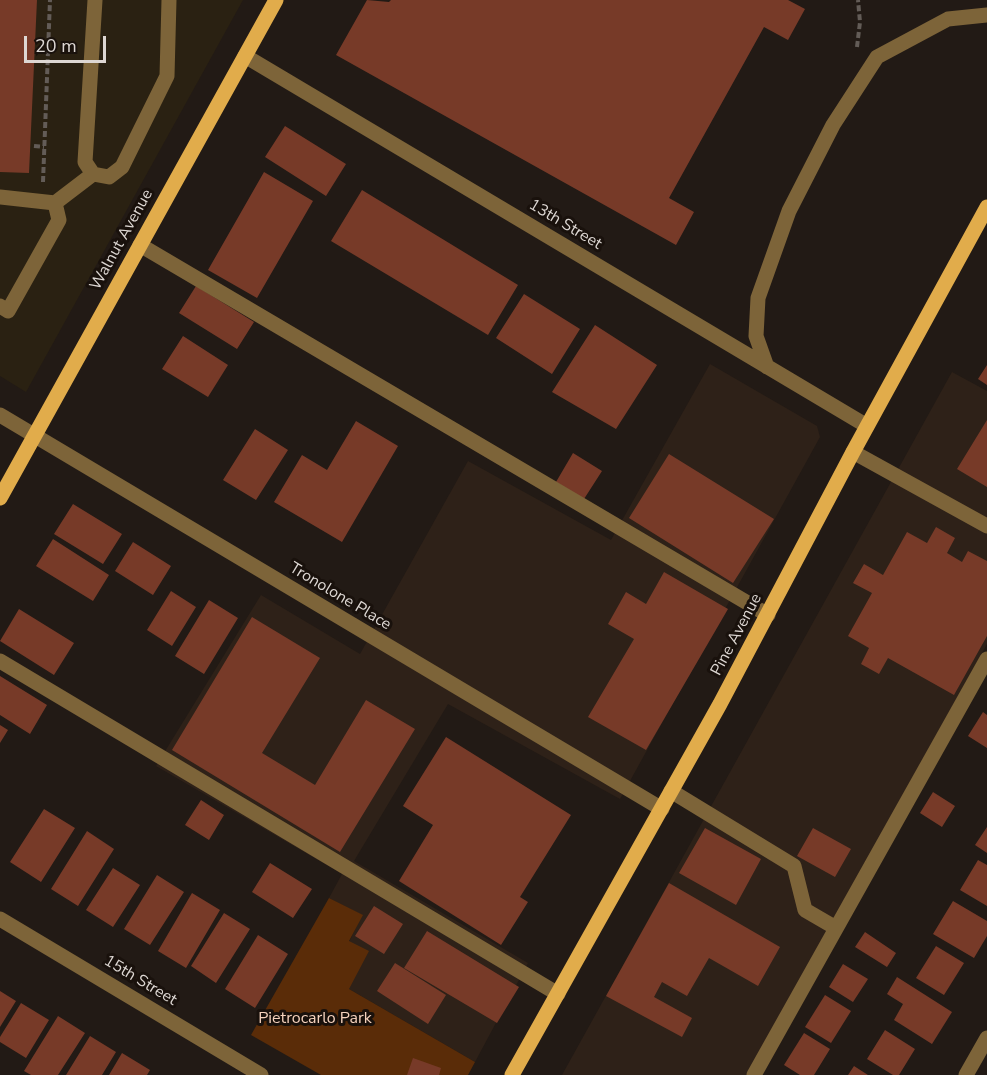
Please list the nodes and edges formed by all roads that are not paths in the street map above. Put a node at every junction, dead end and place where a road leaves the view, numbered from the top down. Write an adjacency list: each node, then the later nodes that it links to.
1 (95, 0): 6 (street)
2 (169, 0): 6 (street)
3 (276, 0): 5 (main road, Walnut Avenue)
4 (987, 15): 12 (street)
5 (245, 56): 10 (main road, Walnut Avenue); 12 (street, 13th Street)
6 (93, 174): 8 (street)
7 (0, 197): 8 (street)
8 (55, 203): 11 (street)
9 (986, 214): 14 (main road, Pine Avenue)
10 (140, 245): 15 (main road, Walnut Avenue); 19 (street)
11 (0, 306)
12 (767, 366): 14 (street, 13th Street)
13 (0, 415): 15 (street, Tronolone Place)
14 (867, 426): 16 (main road, Pine Avenue)
15 (34, 436): 17 (main road, Walnut Avenue); 23 (street, Tronolone Place)
16 (853, 452): 18 (street); 19 (main road, Pine Avenue)
17 (0, 498)
18 (987, 526)
19 (768, 615): 22 (main road, Pine Avenue)
20 (987, 659): 25 (street)
21 (0, 661): 26 (street)
22 (671, 791): 23 (main road, Pine Avenue); 25 (street)
23 (662, 809): 26 (main road, Pine Avenue)
24 (0, 919): 28 (street, 15th Street)
25 (836, 928): 30 (street)
26 (558, 994): 29 (main road, Pine Avenue)
27 (987, 1038): 31 (street)
28 (261, 1075)
29 (512, 1075)
30 (754, 1075)
31 (966, 1075)

